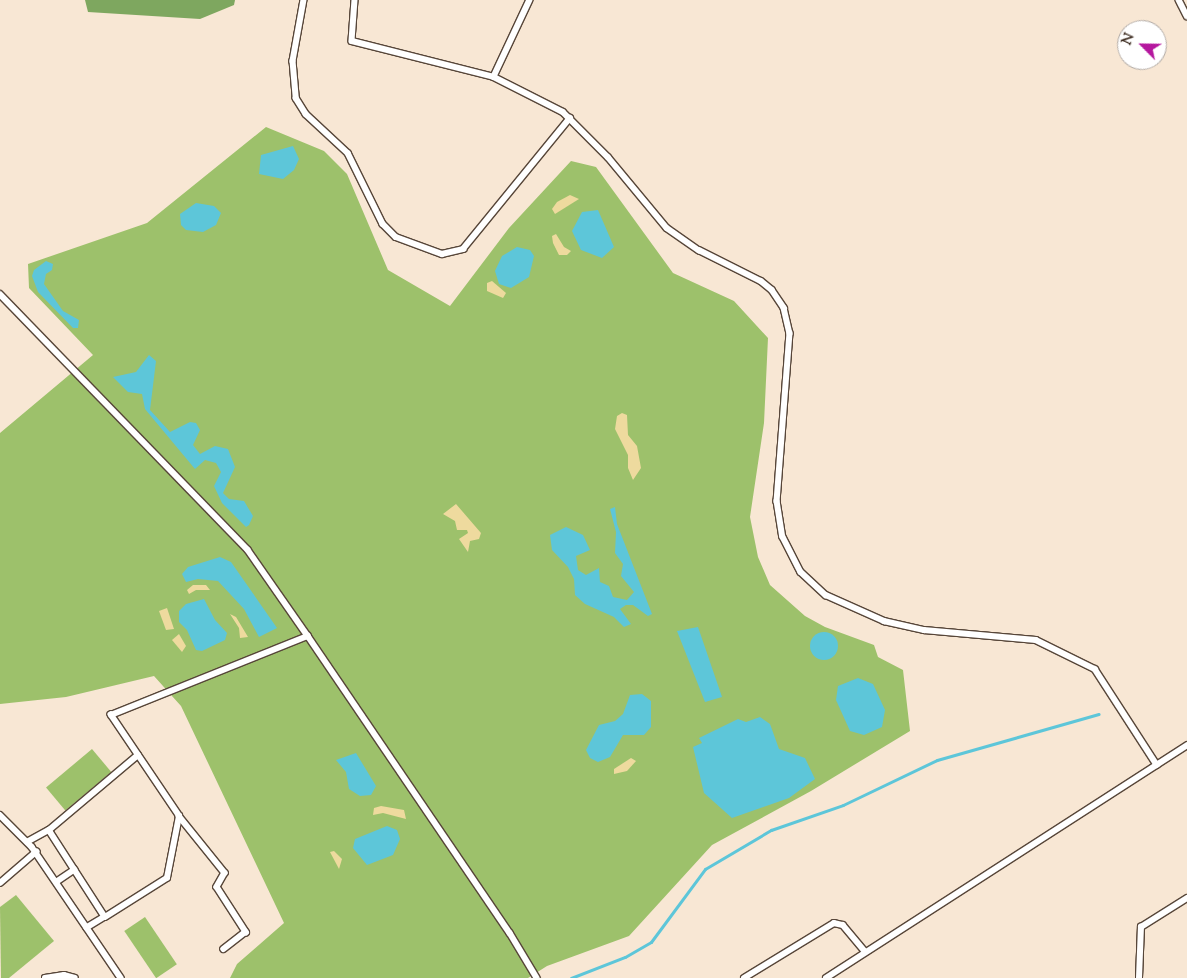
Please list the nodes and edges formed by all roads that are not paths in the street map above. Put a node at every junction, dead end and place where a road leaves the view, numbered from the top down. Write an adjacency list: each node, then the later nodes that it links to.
1 (304, 0): 7 (lane)
2 (355, 0): 6 (lane)
3 (530, 0): 6 (lane)
4 (1179, 0): 5 (lane)
5 (1187, 16)
6 (494, 77): 7 (lane)
7 (570, 118): 12 (lane)
8 (0, 294): 9 (lane)
9 (308, 636): 11 (lane); 29 (lane)
10 (1187, 745): 12 (lane)
11 (138, 755): 14 (lane); 15 (lane)
12 (1157, 765): 25 (lane)
13 (0, 816): 16 (lane)
14 (178, 816): 22 (lane); 24 (lane)
15 (49, 830): 16 (lane); 18 (lane)
16 (27, 842): 17 (lane)
17 (36, 852): 19 (lane); 20 (lane)
18 (74, 870): 19 (lane); 22 (lane)
19 (56, 882): 23 (lane)
20 (0, 883)
21 (1187, 898): 32 (lane)
22 (105, 917): 23 (lane)
23 (88, 928): 28 (lane)
24 (224, 948)
25 (866, 952): 30 (lane); 31 (lane)
26 (46, 978): 27 (lane)
27 (75, 978)
28 (121, 978)
29 (537, 978)
30 (744, 978)
31 (826, 978)
32 (1139, 978)

